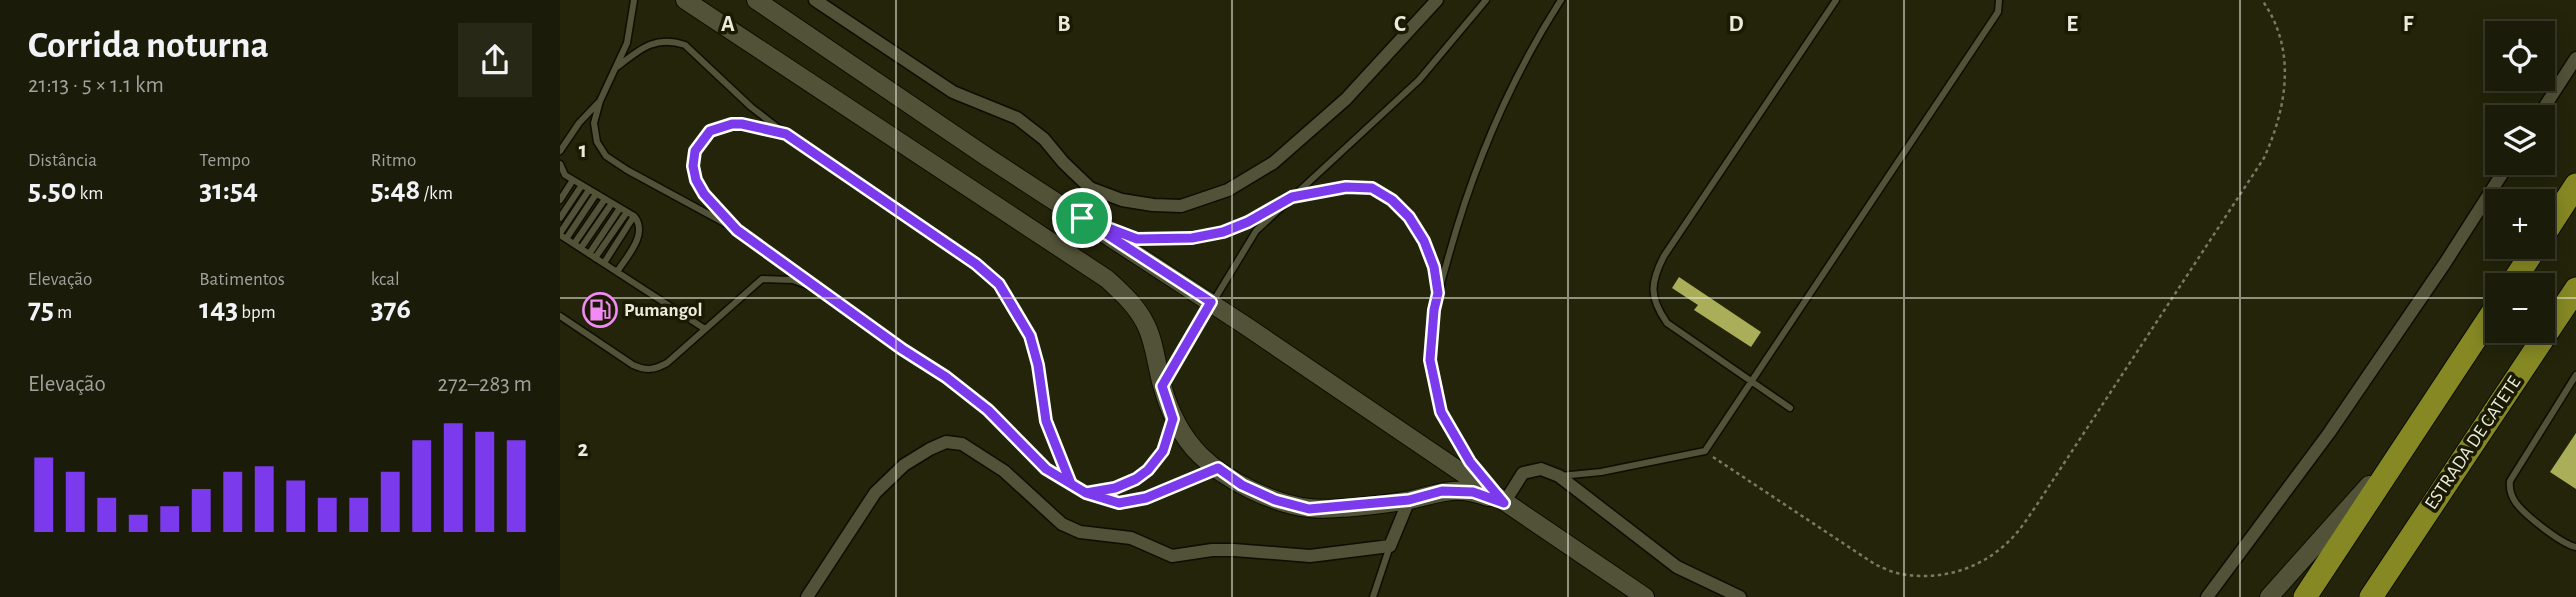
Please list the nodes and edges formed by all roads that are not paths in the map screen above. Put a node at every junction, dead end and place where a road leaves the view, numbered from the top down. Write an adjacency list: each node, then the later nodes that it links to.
1 (634, 0): 11 (lane)
2 (685, 0): 48 (street)
3 (756, 0): 32 (street)
4 (815, 0): 5 (street)
5 (1437, 0)
6 (1486, 0): 25 (lane)
7 (1561, 0): 41 (lane)
8 (1836, 0): 47 (lane)
9 (1999, 0): 47 (lane)
10 (2576, 58): 13 (street)
11 (617, 67): 12 (lane); 14 (lane)
12 (600, 101): 15 (lane); 33 (lane)
13 (2546, 105)
14 (786, 134): 33 (lane); 54 (lane)
15 (560, 149)
16 (560, 164): 17 (lane)
17 (565, 175): 19 (lane); 20 (lane)
18 (2501, 175): 64 (street)
19 (573, 180): 21 (lane); 26 (lane)
20 (560, 182)
21 (582, 185): 23 (lane); 31 (lane)
22 (2576, 185): 30 (highway)
23 (589, 190): 24 (lane); 34 (lane)
24 (596, 194): 27 (lane); 34 (lane)
25 (1292, 197): 32 (lane); 41 (lane); 42 (lane)
26 (560, 200)
27 (608, 201): 28 (lane); 35 (lane)
28 (624, 210): 29 (lane); 36 (lane)
29 (634, 216): 37 (lane); 38 (lane)
30 (2555, 217)
31 (560, 218)
32 (1082, 218): 42 (street)
33 (737, 230): 40 (lane)
34 (562, 236): 35 (lane)
35 (578, 246): 36 (lane)
36 (592, 256): 37 (lane)
37 (604, 263): 38 (lane)
38 (617, 272): 45 (lane)
39 (2576, 289): 67 (highway, ESTRADA DE CATETE)
40 (820, 290): 45 (lane); 54 (lane)
41 (1438, 293): 57 (lane)
42 (1211, 302): 48 (lane); 57 (street)
43 (560, 316): 45 (lane)
44 (2485, 324): 51 (highway)
45 (705, 329)
46 (2576, 375): 59 (lane)
47 (1752, 382): 49 (lane); 53 (lane)
48 (1162, 386): 50 (street)
49 (1790, 408)
50 (1173, 419): 52 (street); 55 (lane)
51 (2409, 441): 65 (street); 66 (highway)
52 (1218, 468): 55 (lane); 56 (street)
53 (1559, 476): 57 (street); 63 (street)
54 (1071, 484): 55 (lane)
55 (1086, 493)
56 (1409, 500): 57 (street); 58 (street)
57 (1504, 503): 62 (street)
58 (1390, 547): 60 (street); 61 (lane)
59 (2576, 547)
60 (807, 597)
61 (1373, 597)
62 (1645, 597)
63 (1740, 597)
64 (2207, 597)
65 (2269, 597)
66 (2305, 597)
67 (2371, 597)

